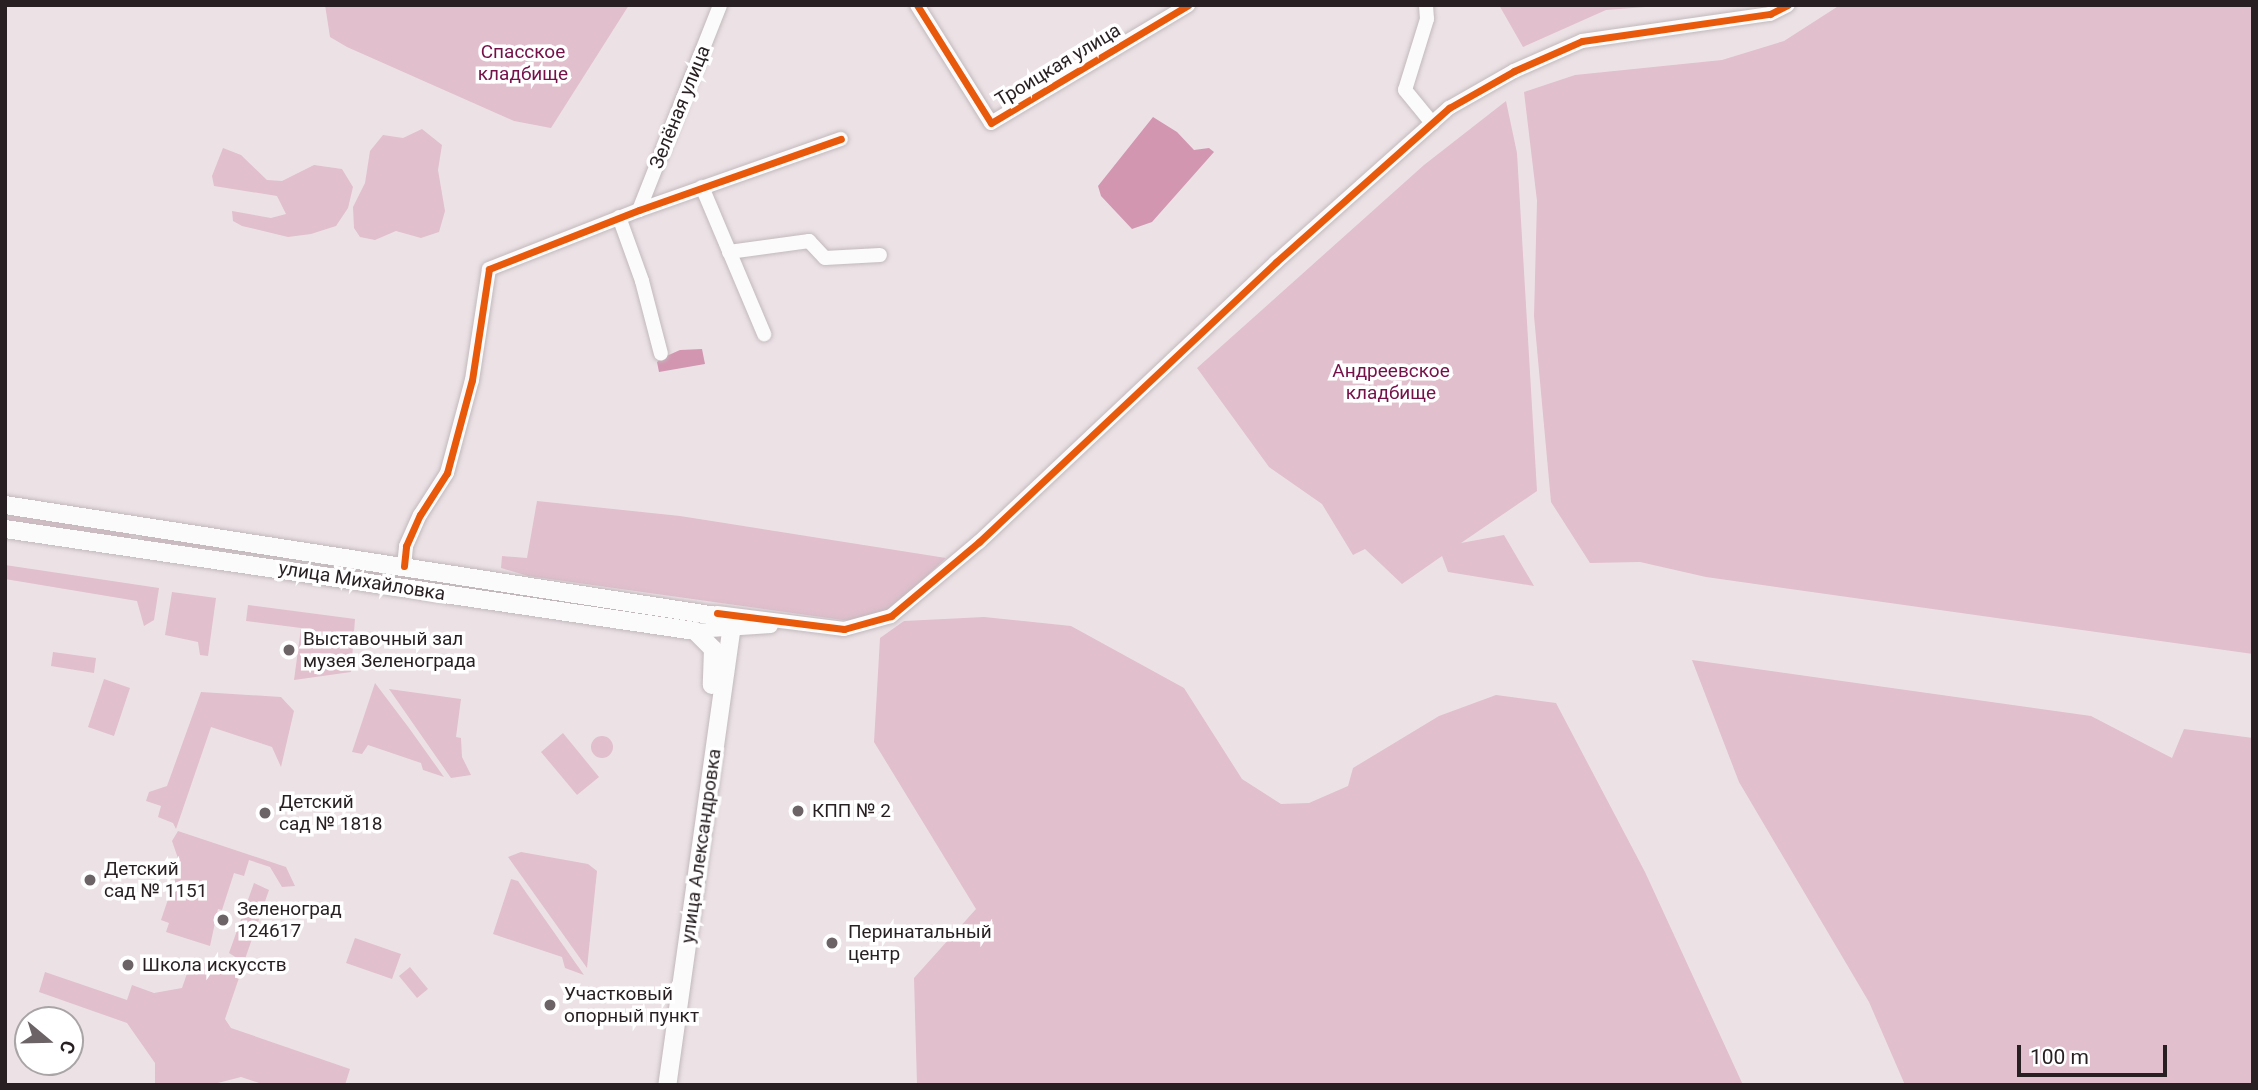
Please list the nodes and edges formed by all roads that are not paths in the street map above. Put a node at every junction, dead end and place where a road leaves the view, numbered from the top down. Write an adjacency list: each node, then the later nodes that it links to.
1 (720, 5): 9 (street, Зелёная улица)
2 (917, 5): 3 (street, Троицкая улица)
3 (1188, 5)
4 (1426, 5): 6 (street)
5 (1788, 5): 6 (street)
6 (1432, 123): 23 (street)
7 (841, 139): 8 (street)
8 (702, 187): 9 (street); 11 (street)
9 (639, 209): 10 (street)
10 (619, 217): 14 (street); 20 (street)
11 (729, 252): 12 (street); 13 (street)
12 (880, 254)
13 (764, 334)
14 (661, 354)
15 (5, 505): 16 (main road, улица Михайловка)
16 (142, 526): 18 (street); 19 (main road, улица Михайловка)
17 (5, 529): 18 (main road, улица Михайловка)
18 (138, 547): 21 (main road, улица Михайловка)
19 (317, 553): 20 (main road, улица Михайловка); 21 (street)
20 (404, 566): 22 (main road, улица Михайловка)
21 (314, 573): 25 (main road, улица Михайловка)
22 (726, 623): 23 (street); 24 (street); 25 (street, улица Михайловка); 26 (main road, улица Александровка)
23 (787, 624): 24 (street)
24 (756, 628): 26 (street)
25 (695, 631): 26 (main road)
26 (721, 662): 27 (main road, улица Александровка); 28 (main road, улица Александровка)
27 (655, 1085)
28 (667, 1085)

